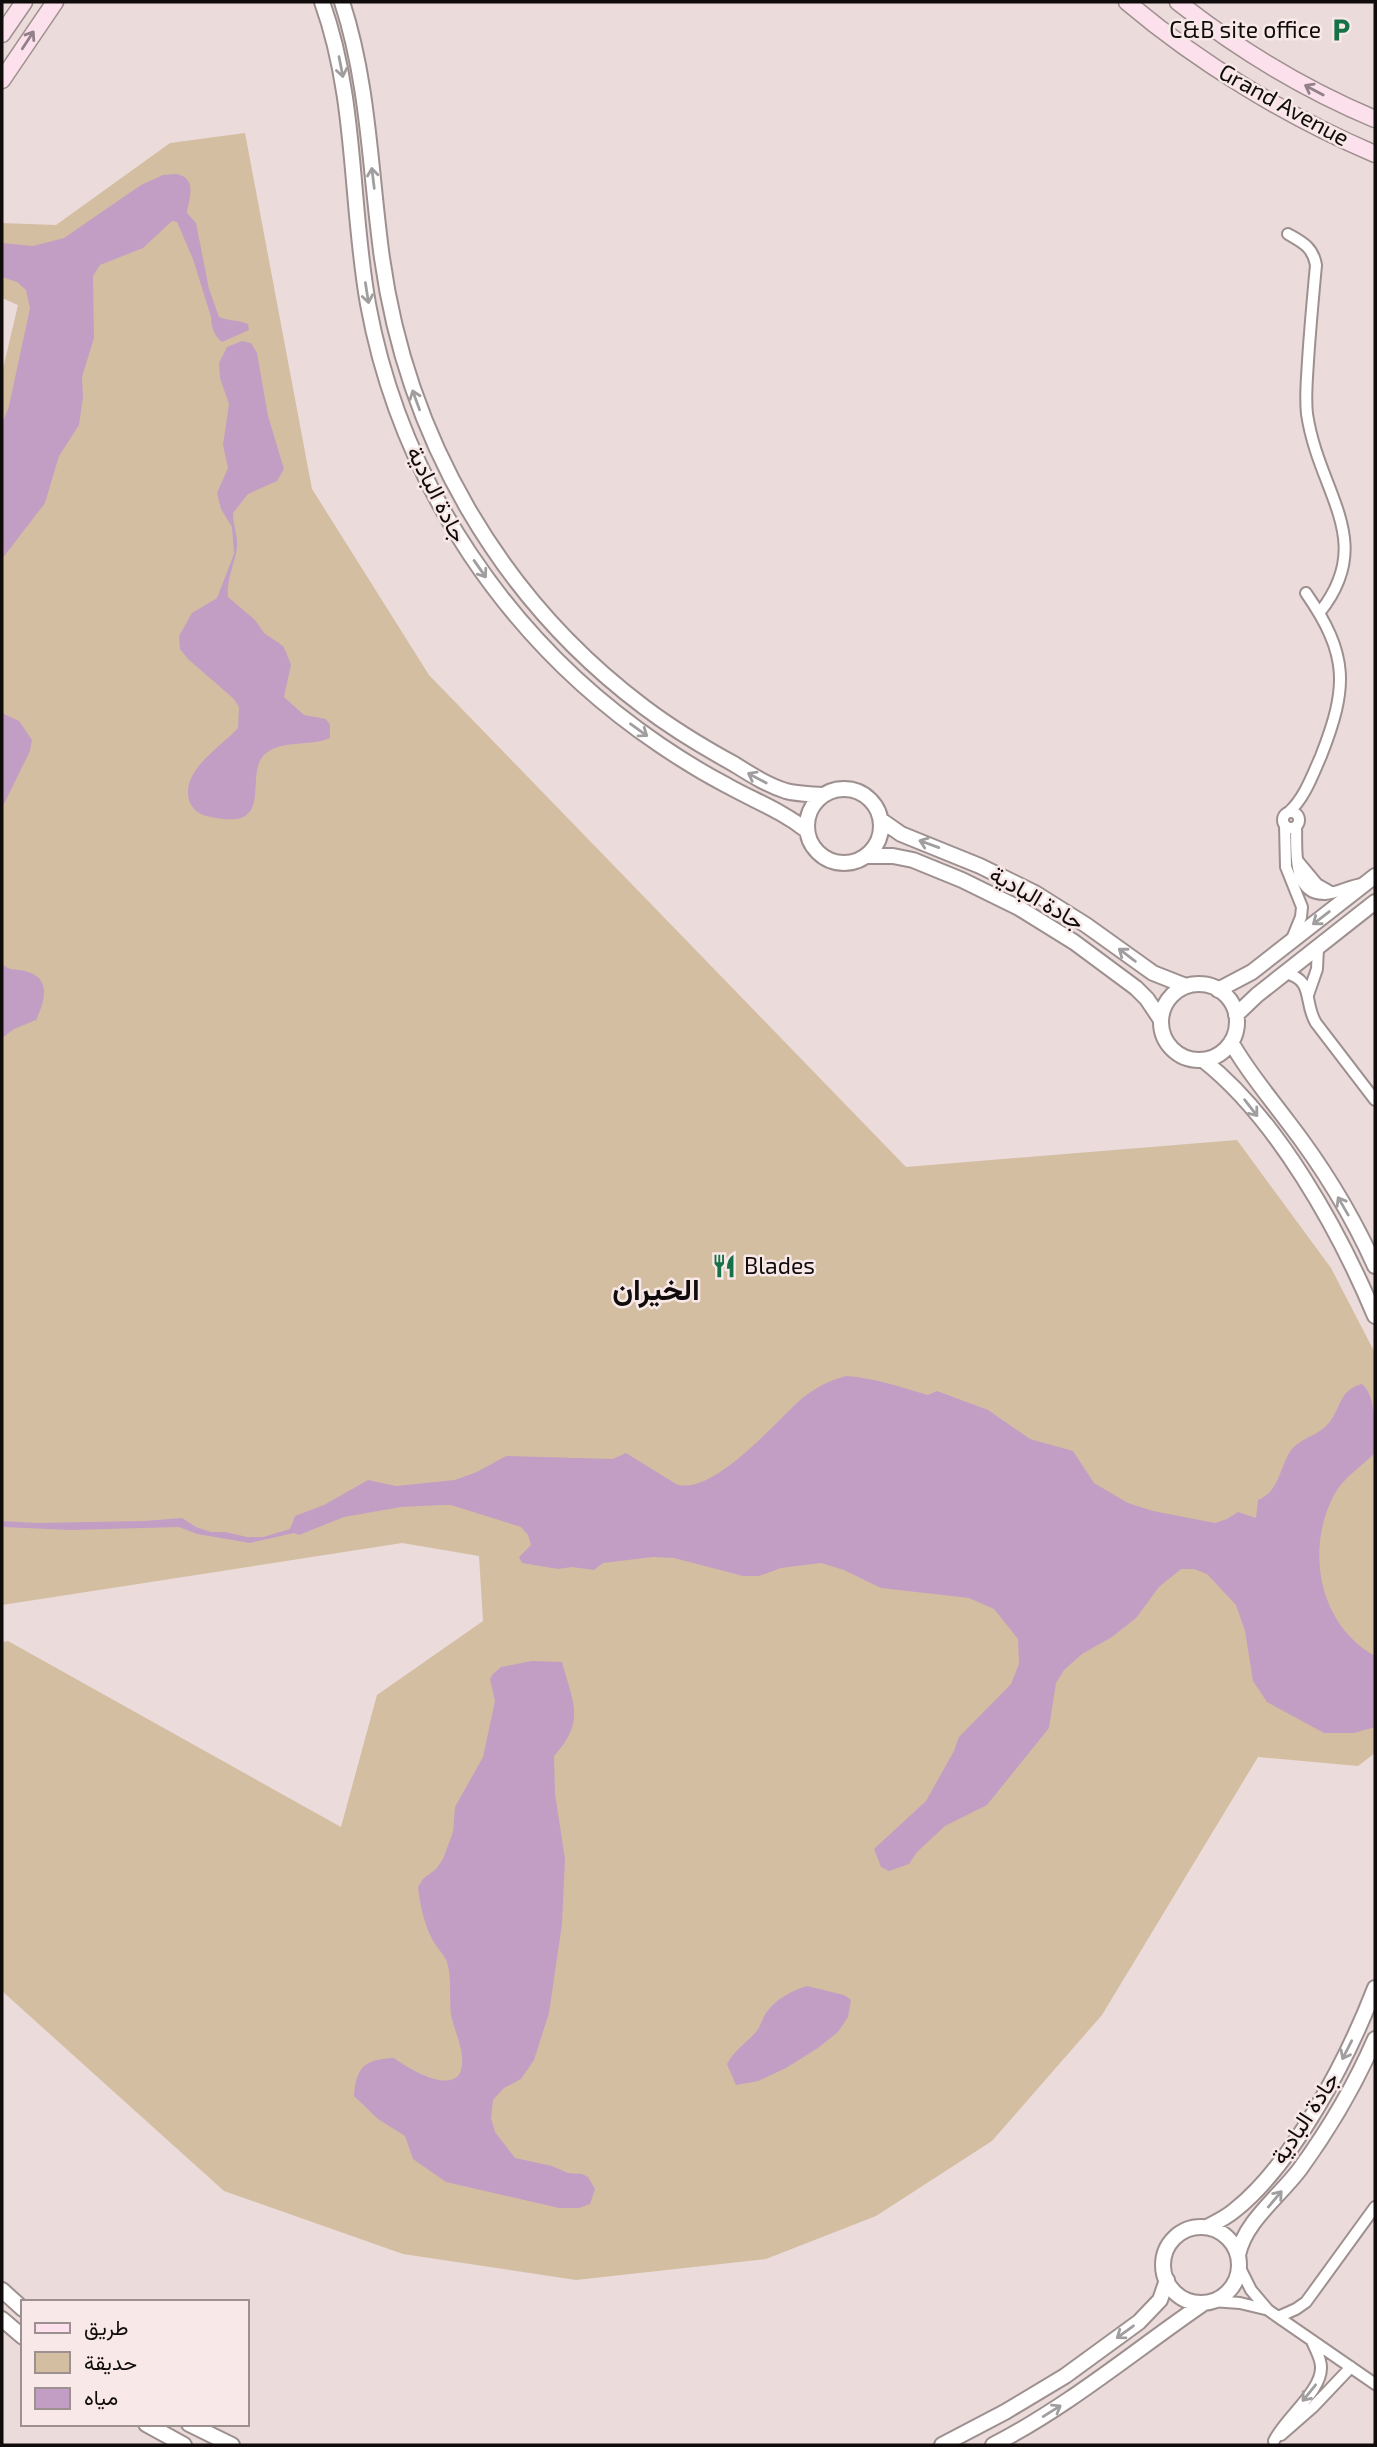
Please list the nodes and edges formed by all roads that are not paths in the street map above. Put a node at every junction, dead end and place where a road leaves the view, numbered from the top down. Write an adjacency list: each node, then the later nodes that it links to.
1 (24, 2): 7 (main road)
2 (55, 2): 8 (main road, one-way to 2)
3 (322, 2): 16 (street, جادة البادية, one-way to 16)
4 (342, 2): 17 (street, جادة البادية, one-way to 4)
5 (1127, 2): 10 (main road, Grand Avenue)
6 (1178, 2): 9 (main road, Grand Avenue, one-way to 6)
7 (2, 34)
8 (2, 80)
9 (1375, 119)
10 (1375, 154)
11 (1288, 234): 12 (street)
12 (1352, 513)
13 (1347, 589): 15 (street)
14 (1306, 593): 15 (street)
15 (1320, 612): 20 (street)
16 (521, 621): 17 (street); 21 (street, جادة البادية, one-way to 21)
17 (574, 647): 18 (street, جادة البادية, one-way to 17)
18 (822, 795): 19 (street); 21 (street)
19 (881, 820): 22 (street); 28 (street, جادة البادية, one-way to 19)
20 (1292, 820): 23 (street); 25 (street)
21 (806, 830): 22 (street)
22 (866, 856): 32 (street, جادة البادية)
23 (1371, 880): 25 (street, one-way to 25)
24 (1375, 902): 26 (street)
25 (1291, 942): 29 (street)
26 (1318, 947): 27 (street); 30 (street)
27 (1285, 973): 30 (street); 31 (street)
28 (1186, 986): 29 (street); 32 (street)
29 (1218, 990): 31 (street)
30 (1308, 995): 35 (street)
31 (1236, 1015): 33 (street)
32 (1161, 1020): 34 (street)
33 (1231, 1042): 34 (street); 36 (street, one-way to 33)
34 (1203, 1060): 37 (street, one-way to 37)
35 (1375, 1100)
36 (1375, 1266)
37 (1375, 1316)
38 (1375, 1988): 41 (street, جادة البادية, one-way to 41)
39 (1375, 2039): 42 (street, جادة البادية, one-way to 39)
40 (1375, 2207): 47 (street)
41 (1207, 2227): 42 (street); 43 (street)
42 (1239, 2261): 45 (street); 47 (street)
43 (1167, 2280): 45 (street); 58 (street, one-way to 58)
44 (2, 2290): 46 (street)
45 (1208, 2302): 47 (street); 59 (street, one-way to 45)
46 (21, 2307)
47 (1273, 2313): 50 (street)
48 (2, 2319): 49 (street)
49 (21, 2335)
50 (1310, 2339): 51 (street); 55 (street, one-way to 55)
51 (1351, 2367): 52 (street); 55 (street)
52 (1375, 2384)
53 (150, 2426): 56 (street)
54 (193, 2426): 57 (street)
55 (1271, 2443)
56 (184, 2445)
57 (232, 2445)
58 (942, 2445)
59 (993, 2445)

